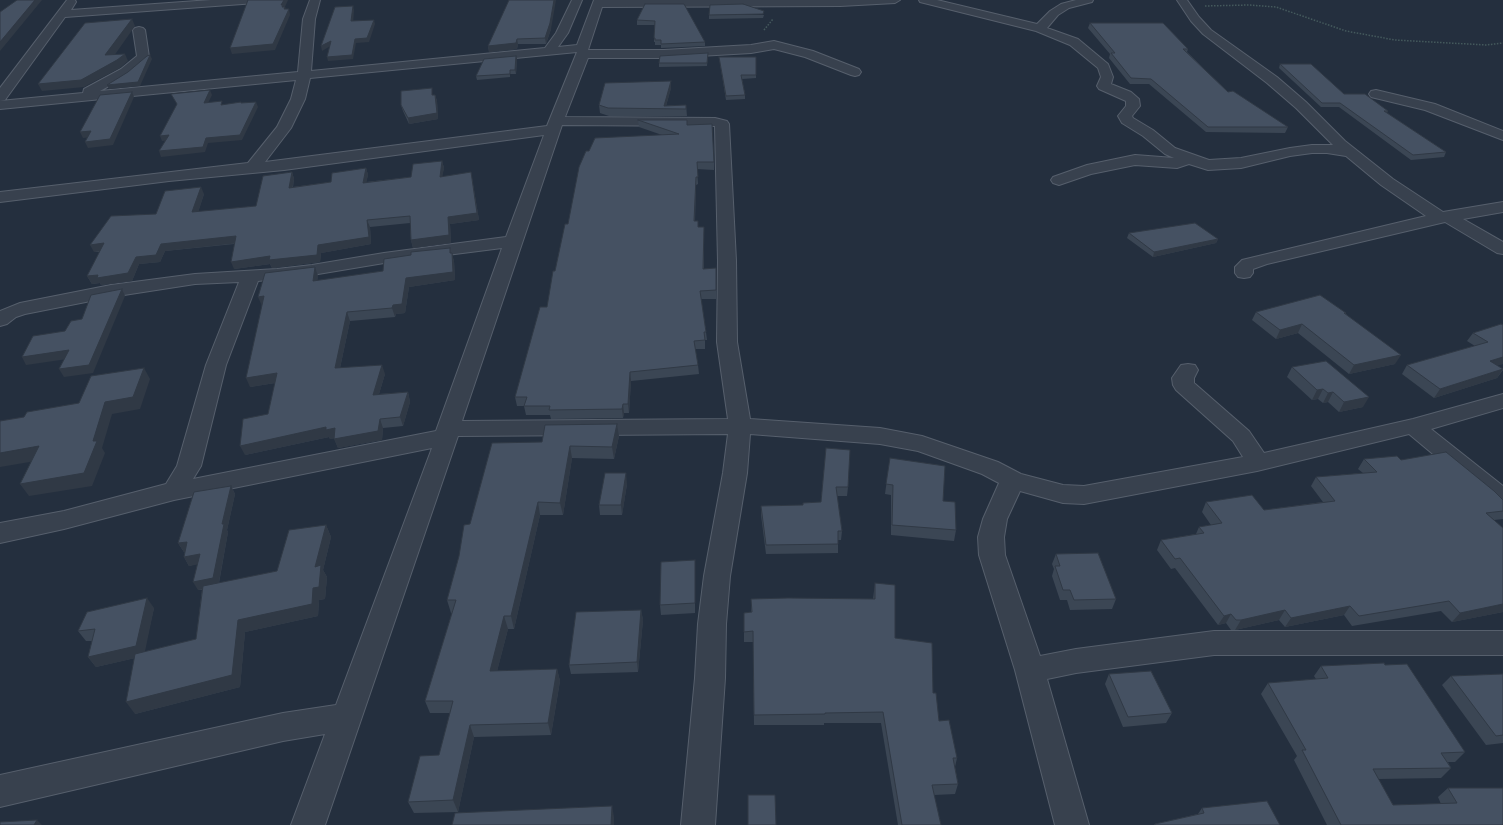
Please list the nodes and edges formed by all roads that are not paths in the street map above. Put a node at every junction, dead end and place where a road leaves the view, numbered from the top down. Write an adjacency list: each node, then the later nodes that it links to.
1 (72, 0): 9 (street)
2 (256, 0): 9 (street)
3 (315, 0): 15 (street)
4 (895, 0): 7 (street)
5 (924, 0): 10 (street)
6 (1088, 0): 10 (street)
7 (591, 1): 12 (street); 13 (street)
8 (1184, 4): 22 (street)
9 (62, 14): 17 (street)
10 (1031, 27): 23 (street)
11 (139, 30): 18 (street)
12 (549, 51): 13 (street); 15 (street)
13 (583, 51): 14 (street); 20 (street)
14 (855, 72)
15 (304, 75): 18 (street); 24 (street)
16 (1376, 94): 21 (street)
17 (0, 97)
18 (77, 98): 19 (street)
19 (0, 104)
20 (556, 125): 24 (street); 29 (street); 36 (street)
21 (1503, 136)
22 (1350, 152): 23 (street); 28 (street)
23 (1188, 159): 25 (street)
24 (253, 167): 26 (street)
25 (1059, 180)
26 (0, 197)
27 (1503, 207): 28 (street)
28 (1444, 217): 30 (street); 31 (street)
29 (513, 241): 32 (street); 38 (street)
30 (1503, 249)
31 (1244, 273)
32 (251, 275): 33 (street); 41 (street)
33 (0, 320)
34 (1188, 370): 39 (street)
35 (1503, 401): 37 (street)
36 (740, 426): 38 (street); 40 (street); 49 (street)
37 (1413, 426): 39 (street); 42 (street)
38 (447, 433): 41 (street); 46 (street)
39 (1257, 463): 40 (street)
40 (1013, 480): 45 (street)
41 (174, 491): 43 (street)
42 (1503, 499)
43 (0, 533)
44 (1503, 643): 45 (street)
45 (1030, 670): 50 (street)
46 (346, 717): 47 (street); 48 (street)
47 (0, 791)
48 (308, 825)
49 (698, 825)
50 (1072, 825)

